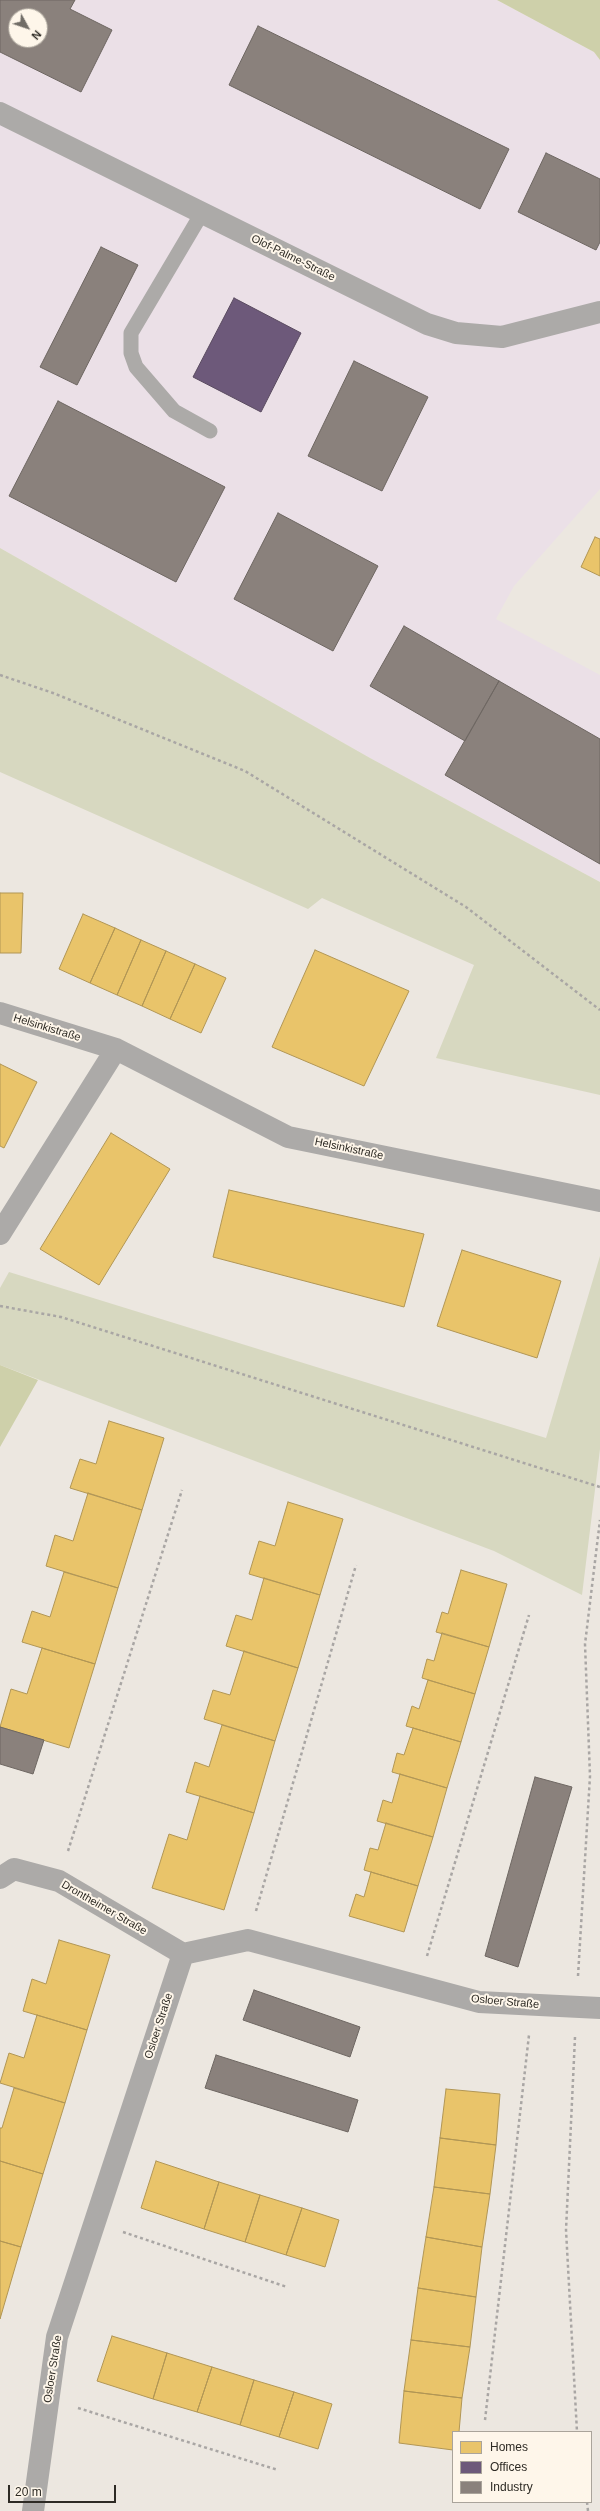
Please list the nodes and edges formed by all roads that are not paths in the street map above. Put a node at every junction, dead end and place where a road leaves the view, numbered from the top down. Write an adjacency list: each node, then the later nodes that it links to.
1 (0, 113): 2 (street, Olof-Palme-Straße)
2 (202, 213): 3 (street, Olof-Palme-Straße); 4 (lane)
3 (600, 312)
4 (210, 432)
5 (0, 1013): 6 (street, Helsinkistraße)
6 (116, 1049): 7 (street, Helsinkistraße); 8 (street)
7 (600, 1201)
8 (0, 1234)
9 (0, 1878): 10 (street, Drontheimer Straße)
10 (183, 1954): 11 (street, Osloer Straße); 12 (street, Osloer Straße)
11 (600, 2008)
12 (33, 2511)

